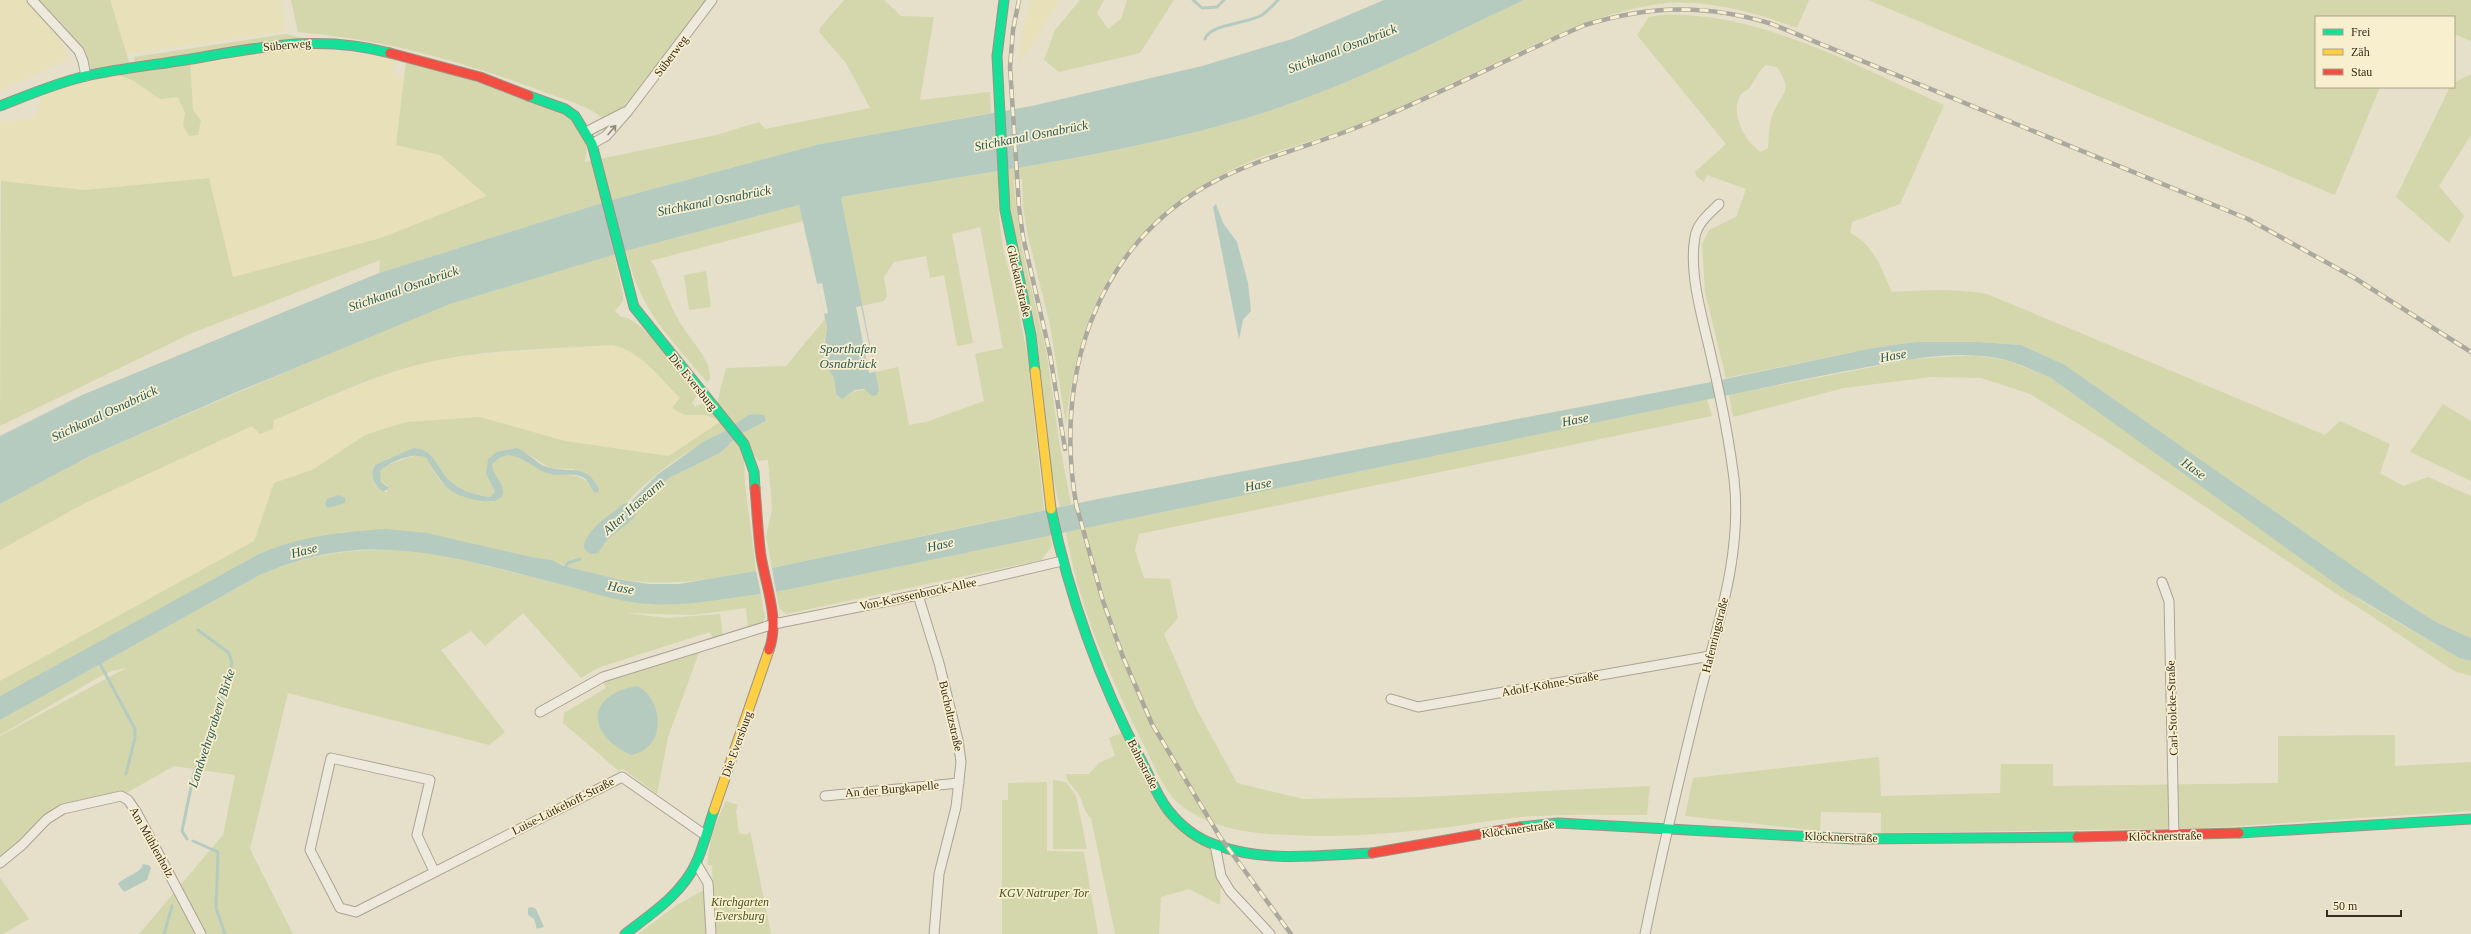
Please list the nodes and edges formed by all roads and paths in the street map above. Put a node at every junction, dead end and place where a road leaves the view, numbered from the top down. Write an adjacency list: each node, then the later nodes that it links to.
1 (32, 0): 4 (street)
2 (712, 0): 6 (street, Süberweg)
3 (1004, 0): 10 (street, Glückaufstraße)
4 (86, 76): 5 (street, Süberweg); 7 (street, Süberweg)
5 (0, 106)
6 (628, 111): 7 (street, Süberweg); 8 (street, Süberweg, one-way to 6)
7 (586, 132): 8 (street, Süberweg)
8 (592, 144): 13 (street, Die Eversburg)
9 (1719, 204): 14 (street, Hafenringstraße)
10 (1062, 561): 12 (street, Von-Kerssenbrock-Allee); 23 (street, Bahnstraße)
11 (2162, 582): 22 (street, Carl-Stolcke-Straße)
12 (918, 595): 13 (street, Von-Kerssenbrock-Allee); 17 (street, Bucholtzstraße)
13 (774, 624): 16 (street); 21 (street, Die Eversburg)
14 (1710, 656): 15 (street, Adolf-Köhne-Straße); 20 (street, Hafenringstraße)
15 (1391, 699)
16 (540, 712)
17 (959, 783): 18 (street, An der Burgkapelle); 30 (street, Bucholtzstraße)
18 (825, 796)
19 (2471, 819): 22 (street, Klöcknerstraße)
20 (1666, 830): 22 (street, Klöcknerstraße); 23 (street, Klöcknerstraße); 32 (street, Hafenringstraße)
21 (705, 835): 25 (street, Die Eversburg); 26 (street, Luise-Lütkehoff-Straße)
22 (2174, 836)
23 (1214, 845): 31 (street)
24 (0, 863): 27 (street, Am Mühlenholz)
25 (696, 863): 28 (street, Die Eversburg); 29 (street)
26 (434, 872): 26 (street, Luise-Lütkehoff-Straße)
27 (201, 934)
28 (625, 934)
29 (711, 934)
30 (934, 934)
31 (1270, 934)
32 (1645, 934)

